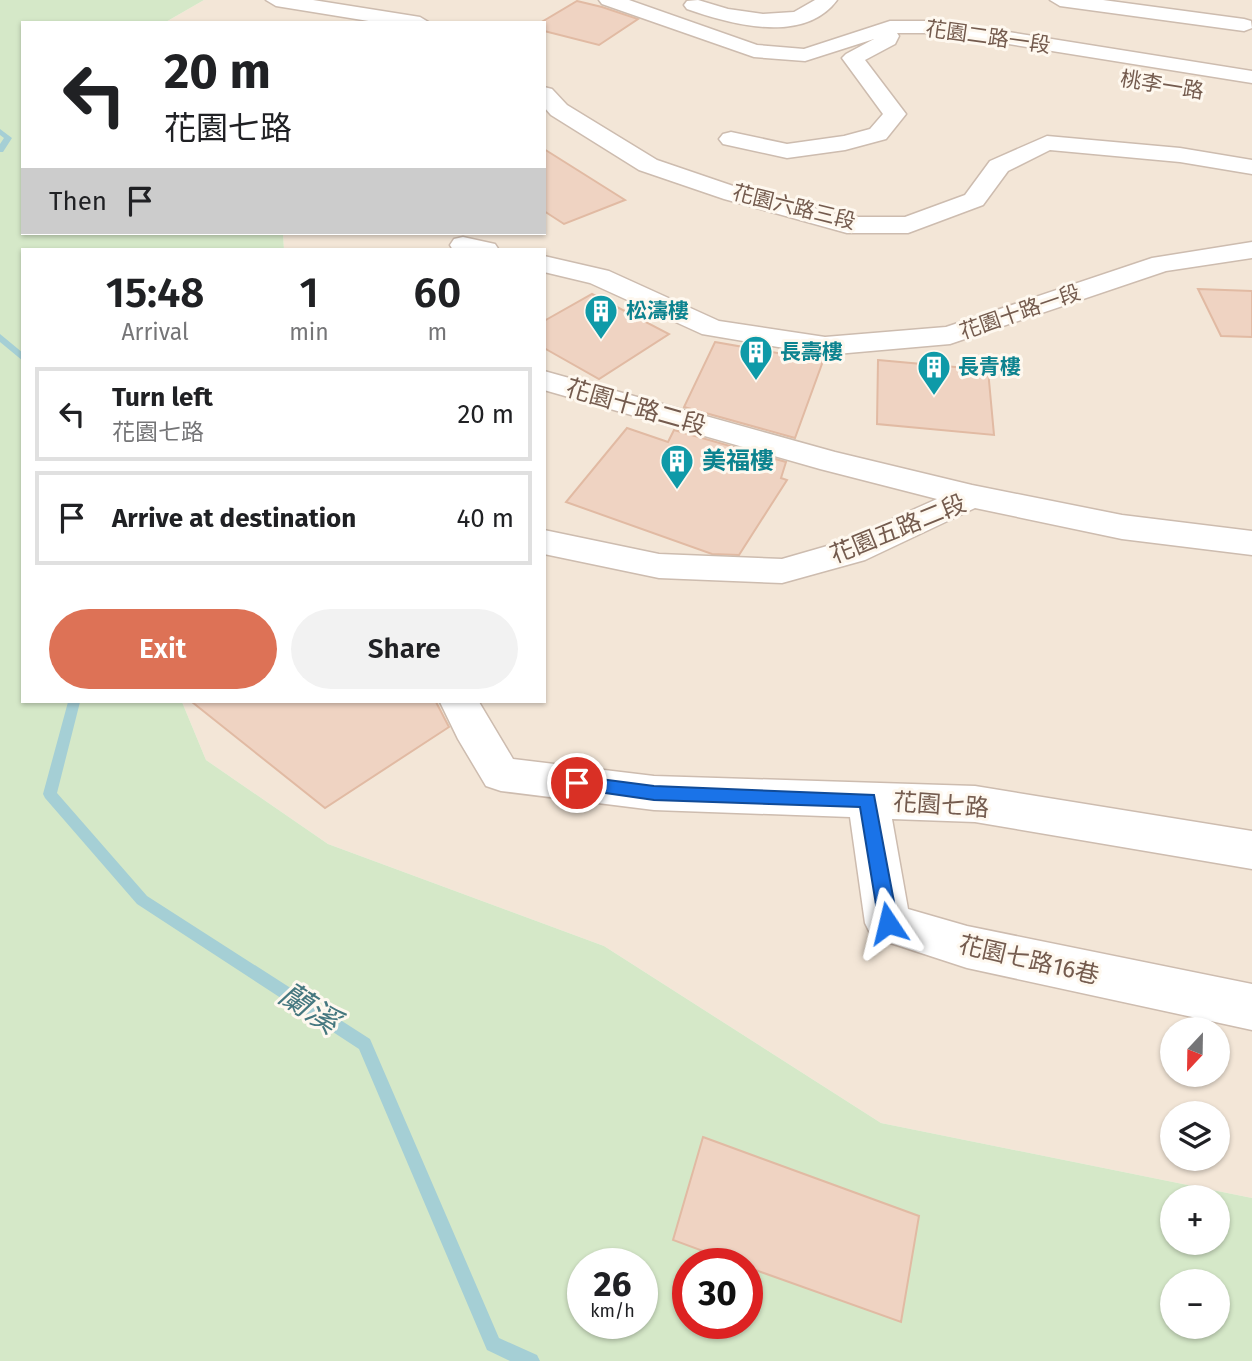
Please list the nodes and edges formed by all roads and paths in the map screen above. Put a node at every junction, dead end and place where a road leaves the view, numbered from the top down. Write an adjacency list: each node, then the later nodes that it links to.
1 (276, 0): 6 (street)
2 (609, 0): 8 (street, 花園二路一段)
3 (683, 0): 4 (street)
4 (827, 0)
5 (1060, 0): 7 (street)
6 (408, 21)
7 (1244, 25)
8 (890, 27): 9 (street, 花園二路一段); 11 (street)
9 (1252, 77)
10 (546, 96): 12 (street, 花園六路三段)
11 (731, 139)
12 (1252, 167)
13 (1252, 250): 14 (street, 花園十路一段)
14 (546, 264)
15 (546, 381): 16 (street, 花園十路二段)
16 (972, 496): 17 (street, 花園五路二段); 18 (street, 花園五路二段)
17 (546, 542)
18 (1252, 543)
19 (460, 703): 20 (street, 花園七路)
20 (868, 800): 21 (street, 花園七路); 22 (street, 花園七路16巷)
21 (1252, 850)
22 (1252, 1007)

